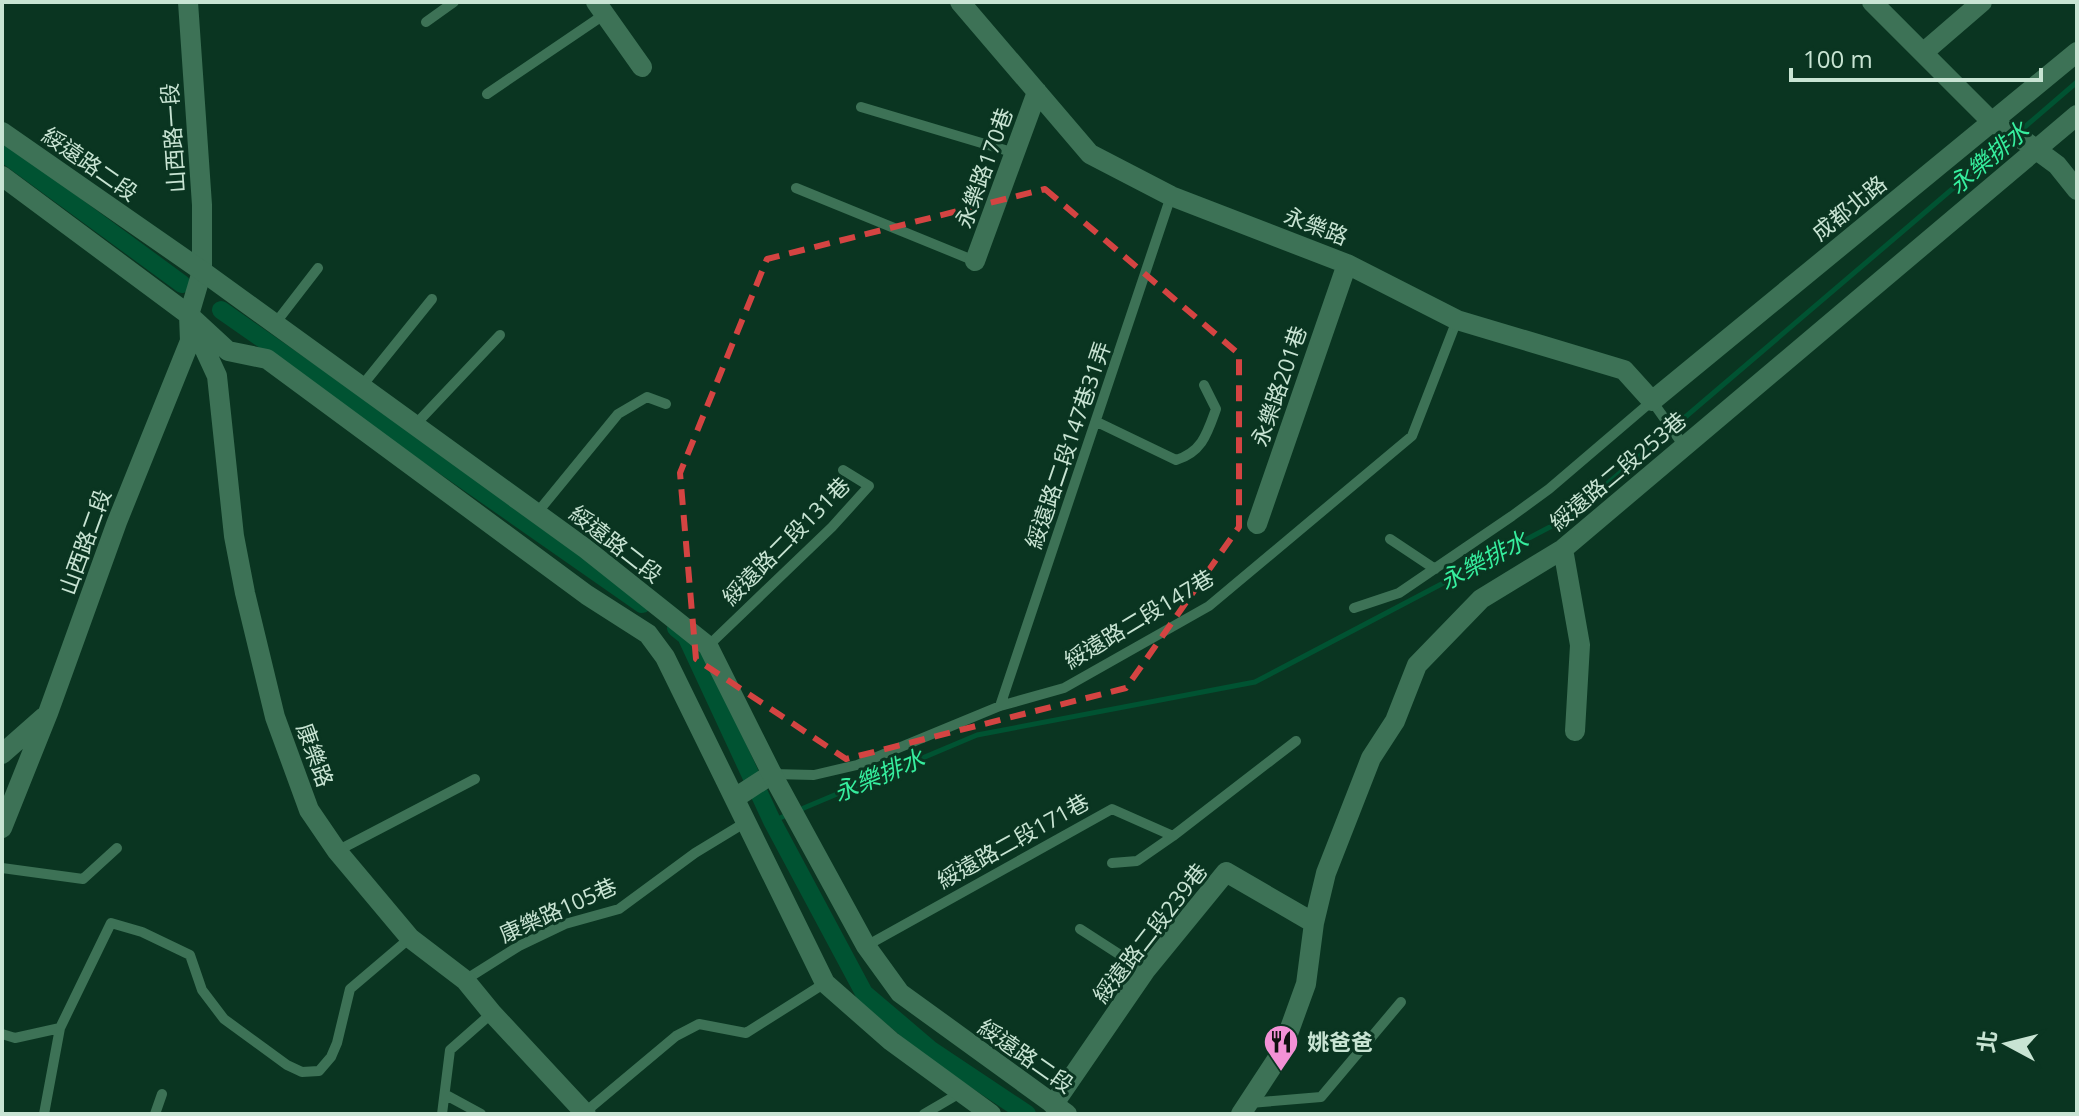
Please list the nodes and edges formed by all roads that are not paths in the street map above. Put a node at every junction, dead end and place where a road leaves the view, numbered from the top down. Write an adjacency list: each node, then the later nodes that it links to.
1 (188, 2): 26 (street, 山西路一段)
2 (454, 2): 7 (lane)
3 (960, 2): 11 (street, 永樂路)
4 (1872, 2): 8 (street)
5 (1982, 2): 8 (street)
6 (601, 8): 10 (street); 12 (lane)
7 (426, 22)
8 (1924, 52): 15 (street)
9 (2077, 52): 15 (street, 成都北路)
10 (642, 67)
11 (1037, 92): 18 (street, 永樂路170巷); 22 (street, 永樂路)
12 (487, 94)
13 (861, 107): 18 (lane)
14 (2077, 115): 17 (street)
15 (1998, 125): 17 (street); 35 (street, 成都北路)
16 (2, 132): 26 (street, 綏遠路二段)
17 (2032, 146): 21 (street); 38 (street, 綏遠路二段253巷)
18 (1015, 153): 23 (street, 永樂路170巷)
19 (2, 176): 28 (street)
20 (796, 188): 23 (lane)
21 (2077, 190)
22 (1171, 196): 24 (street, 永樂路); 36 (lane, 綏遠路二段147巷31弄)
23 (975, 261)
24 (1347, 264): 29 (street, 永樂路); 41 (street, 永樂路201巷)
25 (318, 268): 30 (lane)
26 (202, 271): 28 (street, 山西路二段); 30 (street, 綏遠路二段)
27 (432, 299): 33 (lane)
28 (189, 315): 48 (street, 山西路二段); 54 (street); 59 (street, 康樂路)
29 (1457, 320): 35 (street, 永樂路); 47 (lane, 綏遠路二段147巷)
30 (274, 325): 33 (street, 綏遠路二段)
31 (500, 335): 37 (lane)
32 (1204, 385): 36 (lane)
33 (361, 387): 37 (street, 綏遠路二段)
34 (666, 404): 40 (lane)
35 (1657, 409): 38 (lane, 永樂路); 44 (lane)
36 (1097, 422): 47 (lane, 綏遠路二段147巷31弄)
37 (415, 425): 40 (street, 綏遠路二段)
38 (1680, 439): 43 (street, 綏遠路二段253巷)
39 (843, 470): 46 (lane, 綏遠路二段131巷)
40 (537, 513): 46 (street, 綏遠路二段)
41 (1257, 524)
42 (1390, 539): 44 (lane)
43 (1563, 549): 49 (street); 62 (street, 綏遠路二段253巷)
44 (1435, 569): 45 (lane)
45 (1354, 608)
46 (708, 646): 53 (street, 綏遠路二段)
47 (1000, 706): 53 (lane, 綏遠路二段147巷)
48 (48, 713): 51 (street); 56 (street, 山西路二段)
49 (1575, 731)
50 (1296, 741): 57 (lane)
51 (2, 754)
52 (475, 779): 59 (lane)
53 (775, 780): 54 (street); 65 (street, 綏遠路二段)
54 (735, 798): 55 (street)
55 (746, 822): 67 (lane, 康樂路105巷); 68 (street)
56 (2, 828)
57 (1173, 836): 60 (lane); 65 (lane, 綏遠路二段171巷)
58 (117, 848): 61 (lane)
59 (337, 851): 64 (street, 康樂路)
60 (1112, 863)
61 (2, 868)
62 (1314, 923): 66 (street, 綏遠路二段239巷); 76 (street, 綏遠路二段253巷)
63 (1080, 929): 66 (lane)
64 (410, 938): 67 (street, 康樂路); 71 (lane)
65 (866, 946): 77 (street, 綏遠路二段)
66 (1145, 971): 77 (street, 綏遠路二段239巷)
67 (465, 980): 70 (street, 康樂路)
68 (825, 983): 73 (street); 78 (lane)
69 (1401, 1002): 76 (lane)
70 (492, 1013): 75 (lane); 78 (street, 康樂路)
71 (60, 1028): 72 (lane); 79 (lane)
72 (2, 1034)
73 (960, 1093): 83 (lane); 84 (street)
74 (162, 1094): 80 (lane)
75 (446, 1095): 81 (lane); 82 (lane)
76 (1245, 1108)
77 (1060, 1110)
78 (585, 1113)
79 (44, 1114)
80 (155, 1114)
81 (442, 1114)
82 (481, 1114)
83 (924, 1114)
84 (991, 1114)

